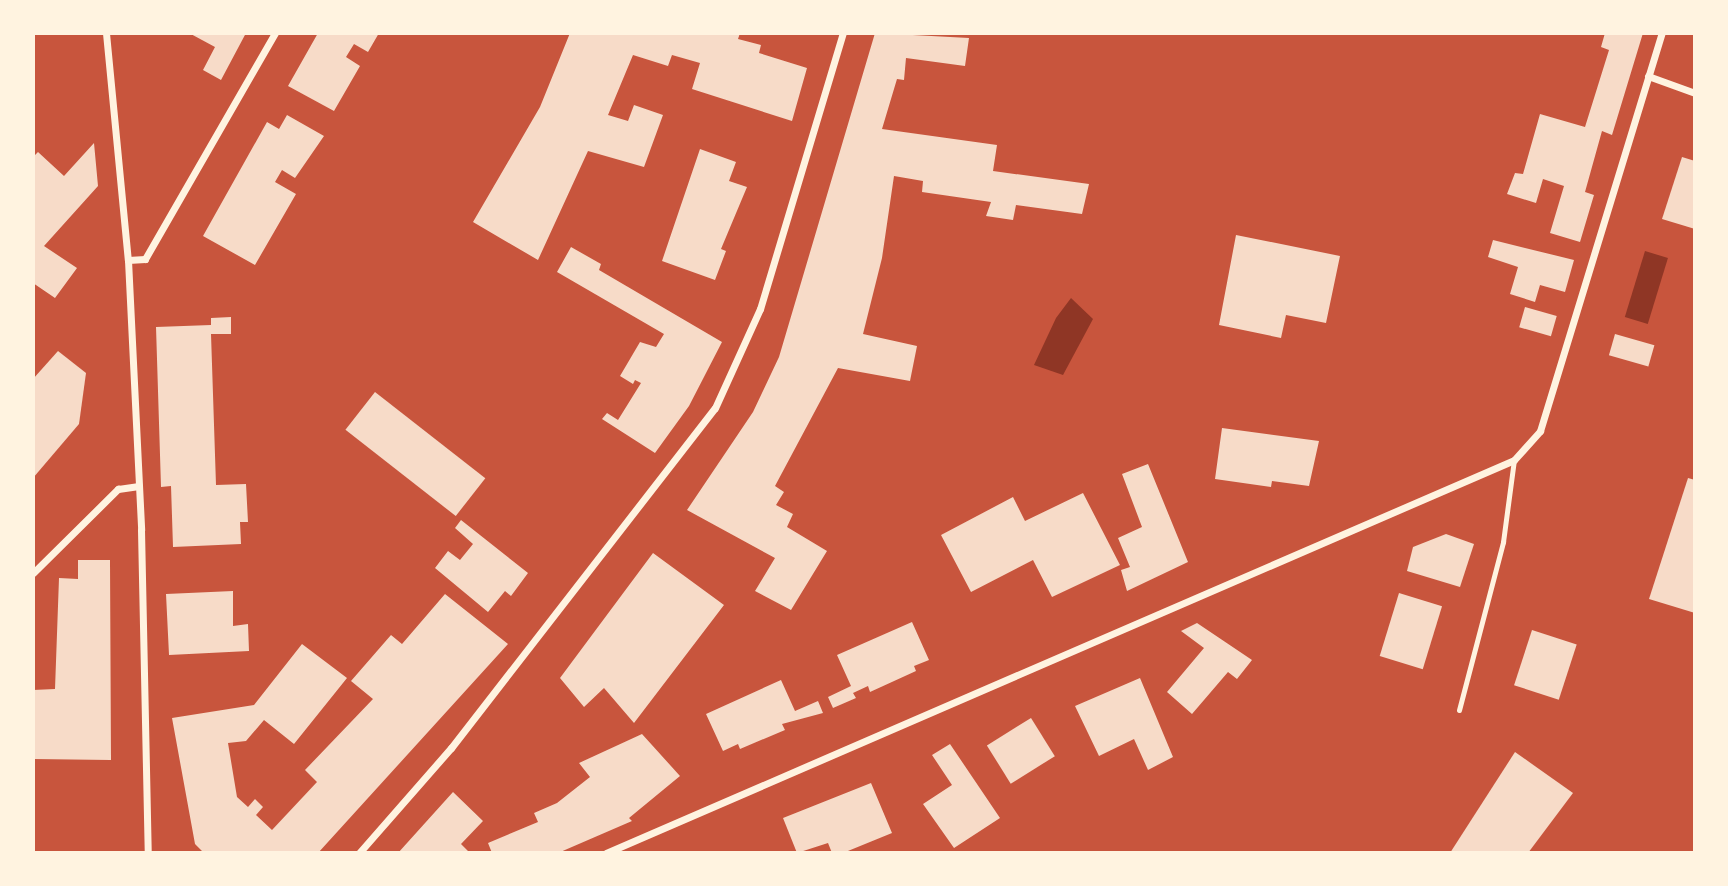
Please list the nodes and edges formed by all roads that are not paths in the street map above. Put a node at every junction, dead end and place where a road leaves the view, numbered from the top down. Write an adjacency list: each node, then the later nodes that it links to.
1 (106, 33): 7 (street)
2 (275, 33): 7 (street)
3 (843, 33): 13 (street)
4 (1662, 33): 5 (street)
5 (1648, 76): 6 (street); 8 (street)
6 (1695, 93)
7 (128, 260): 9 (street)
8 (1514, 460): 11 (lane); 14 (street)
9 (139, 486): 10 (street); 12 (street)
10 (33, 573)
11 (1459, 710)
12 (148, 853)
13 (359, 853)
14 (606, 853)

